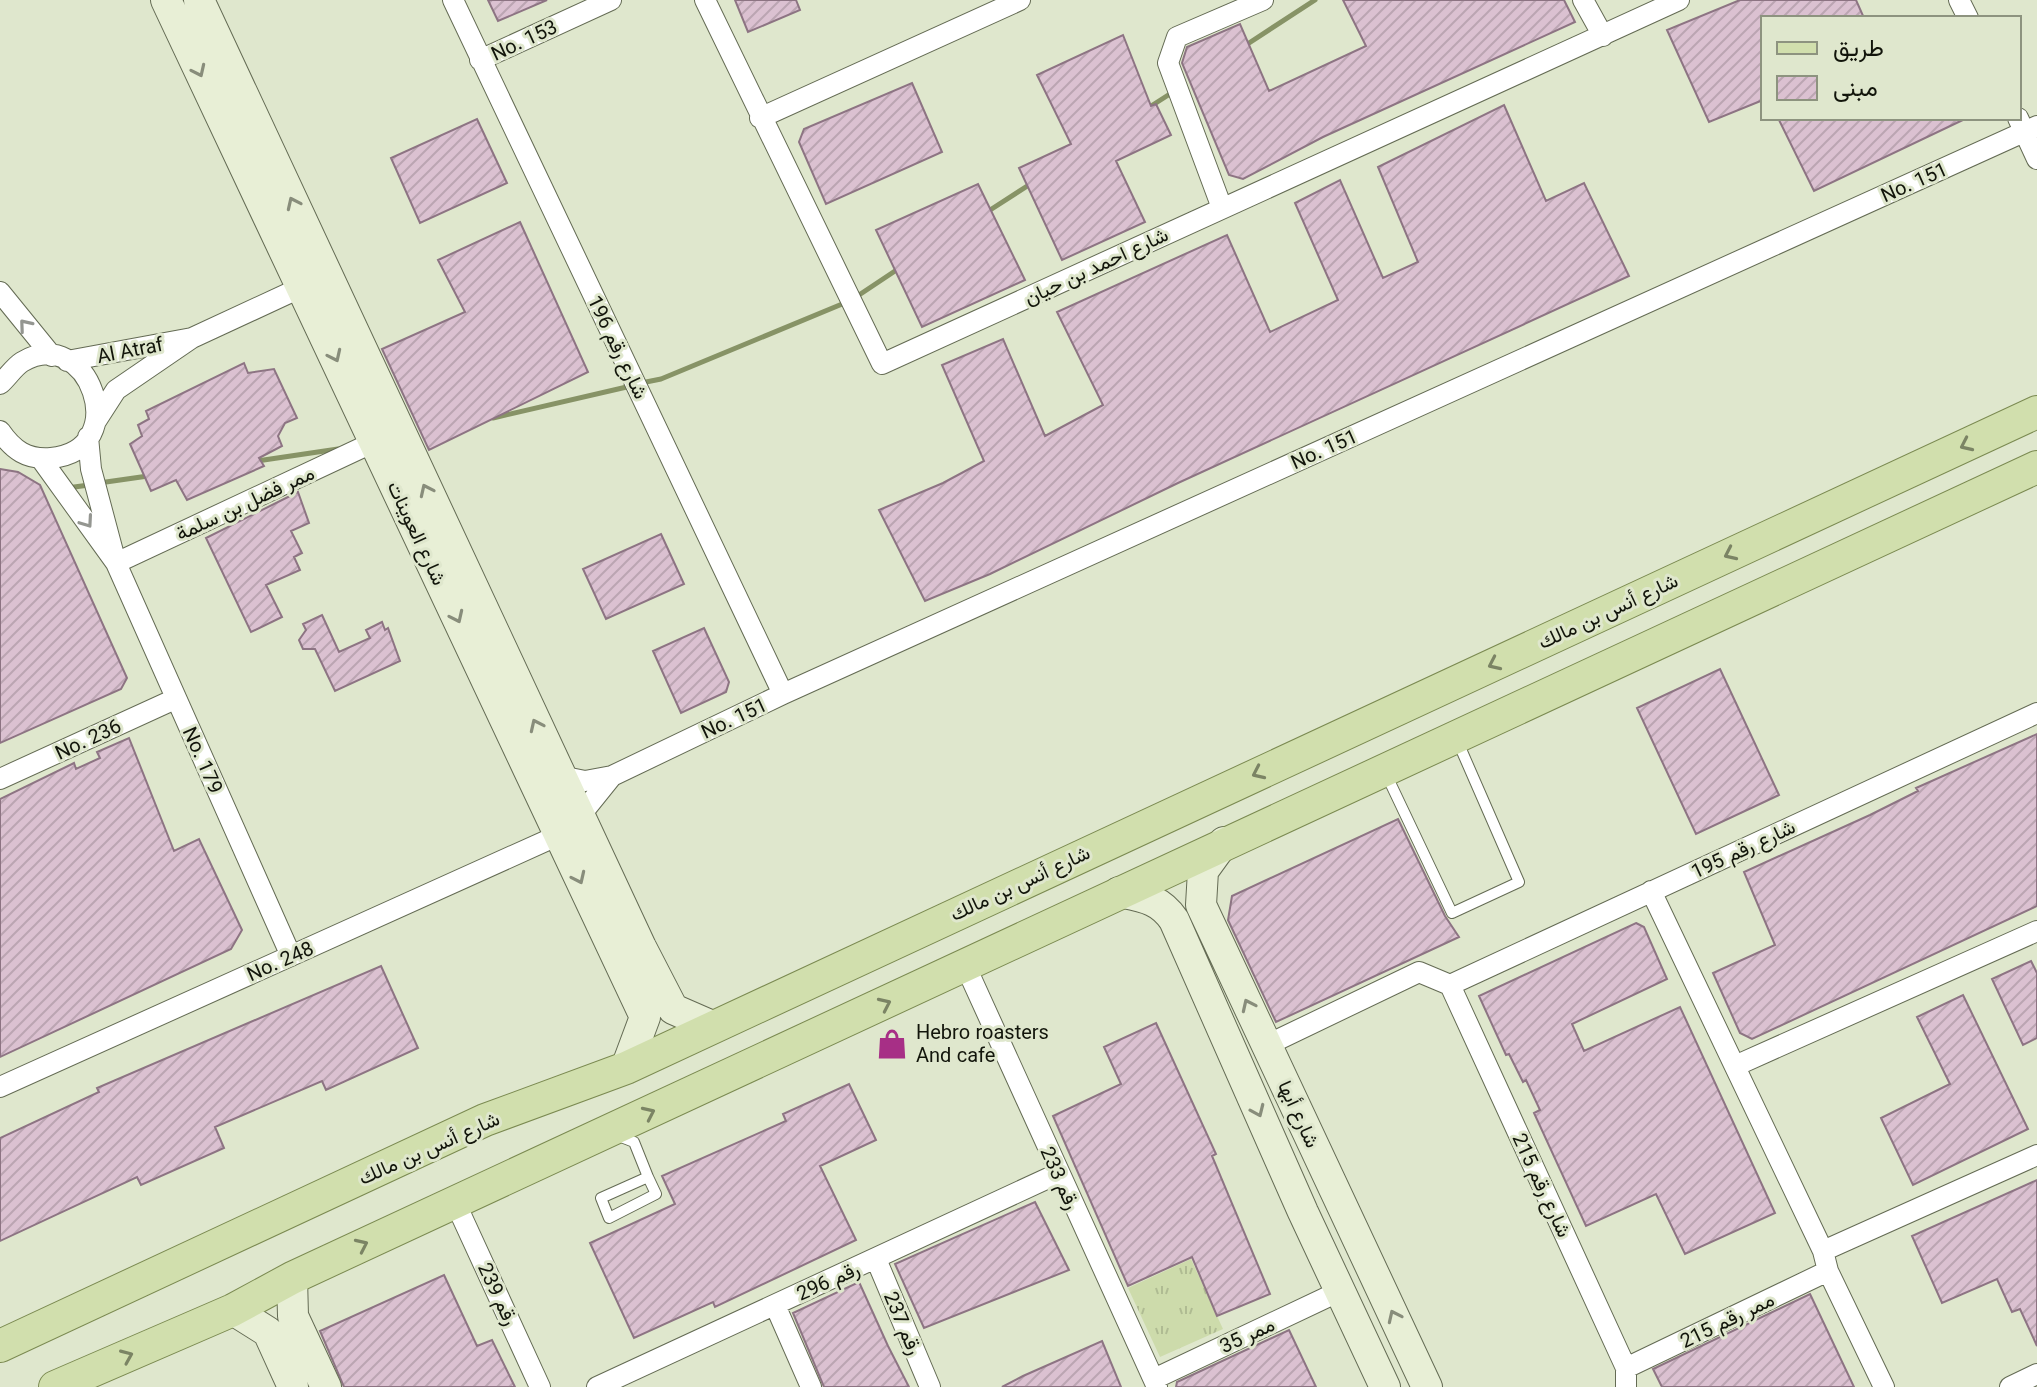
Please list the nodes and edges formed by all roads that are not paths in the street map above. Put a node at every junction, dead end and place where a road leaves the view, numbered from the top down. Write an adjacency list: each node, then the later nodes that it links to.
1 (166, 0): 16 (street, شارع العوينات, one-way to 16)
2 (199, 0): 16 (street, شارع العوينات, one-way to 2)
3 (453, 0): 11 (street, شارع رقم 196)
4 (611, 0): 11 (street, No. 153)
5 (705, 0): 12 (street, شارع احمد بن حيان)
6 (1020, 0): 12 (street)
7 (1263, 0): 15 (street)
8 (1583, 0): 10 (street)
9 (1679, 0): 10 (street, شارع احمد بن حيان)
10 (1603, 36): 15 (street, شارع احمد بن حيان)
11 (480, 60): 31 (street, شارع رقم 196)
12 (760, 118): 15 (street, شارع احمد بن حيان)
13 (2027, 125): 14 (street); 31 (street, No. 151)
14 (2037, 159)
15 (1222, 208)
16 (301, 253): 17 (street, شارع العوينات); 19 (street, شارع العوينات)
17 (302, 287): 19 (street, شارع العوينات); 20 (street, Al Atraf)
18 (0, 292): 21 (street, one-way to 18)
19 (330, 316): 26 (street, شارع العوينات, one-way to 26); 36 (street, شارع العوينات, one-way to 19)
20 (192, 338): 21 (street, Al Atraf); 24 (street, Al Atraf)
21 (60, 358): 22 (street, Al Atraf); 24 (street, Al Atraf)
22 (0, 384)
23 (2037, 412): 50 (main road, شارع أنس بن مالك, one-way to 50)
24 (92, 429): 28 (street, Al Atraf); 30 (street, No. 179)
25 (0, 431): 27 (street)
26 (374, 442): 30 (street, ممر فضل بن سلمة); 39 (street, شارع العوينات, one-way to 39)
27 (8, 453): 28 (street)
28 (41, 459): 30 (street, No. 179, one-way to 30)
29 (2037, 467): 34 (main road)
30 (116, 563): 32 (street, No. 179)
31 (783, 694): 37 (street, No. 151)
32 (175, 699): 38 (street, No. 236); 47 (street, No. 179)
33 (2037, 713): 41 (street, شارع رقم 195)
34 (1455, 735): 35 (main road); 35 (lane)
35 (1384, 768): 40 (main road)
36 (560, 776): 37 (street, No. 151); 39 (street, شارع العوينات)
37 (612, 776): 39 (street, No. 151)
38 (0, 779)
39 (569, 826): 46 (street, شارع العوينات); 47 (street, No. 248)
40 (1224, 842): 42 (main road); 43 (street, شارع أبها)
41 (1651, 891): 49 (street, شارع رقم 195); 52 (street)
42 (1119, 892): 45 (street, شارع أبها); 48 (main road)
43 (1213, 931): 45 (street); 51 (street, شارع أبها, one-way to 43)
44 (2037, 931): 52 (street)
45 (1184, 944): 61 (street, شارع أبها, one-way to 61)
46 (630, 955): 50 (street, شارع العوينات); 53 (street, شارع العوينات)
47 (291, 956): 54 (street, No. 248)
48 (966, 967): 55 (main road, one-way to 48); 57 (street, رقم 233)
49 (1450, 985): 51 (street); 72 (street, شارع رقم 215)
50 (712, 1026): 53 (main road, شارع أنس بن مالك)
51 (1267, 1045): 59 (street, شارع أبها)
52 (1735, 1066): 62 (street)
53 (626, 1068): 69 (main road, شارع أنس بن مالك)
54 (0, 1087)
55 (607, 1132): 58 (lane); 60 (main road)
56 (2037, 1155): 62 (street)
57 (1057, 1174): 63 (street, رقم 296); 73 (street, رقم 233)
58 (648, 1177): 58 (lane)
59 (1337, 1196): 61 (street); 82 (street, شارع أبها, one-way to 59)
60 (455, 1202): 65 (main road, one-way to 60); 77 (street, رقم 239)
61 (1303, 1212): 66 (street, شارع أبها)
62 (1823, 1251): 64 (street)
63 (876, 1259): 67 (street, رقم 296); 80 (street, رقم 237)
64 (1828, 1271): 72 (street, ممر رقم 215); 83 (street)
65 (292, 1278): 68 (main road); 70 (street)
66 (1340, 1291): 73 (street, ممر 35); 81 (street, شارع أبها)
67 (775, 1305): 78 (street, رقم 296); 79 (street)
68 (233, 1310): 70 (street); 74 (main road, one-way to 68)
69 (0, 1346)
70 (293, 1352): 75 (street); 76 (street)
71 (2037, 1374): 84 (street)
72 (1626, 1378)
73 (1155, 1383)
74 (68, 1384)
75 (293, 1387)
76 (326, 1387)
77 (540, 1387)
78 (597, 1387)
79 (811, 1387)
80 (930, 1387)
81 (1385, 1387)
82 (1427, 1387)
83 (1884, 1387)
84 (2010, 1387)

